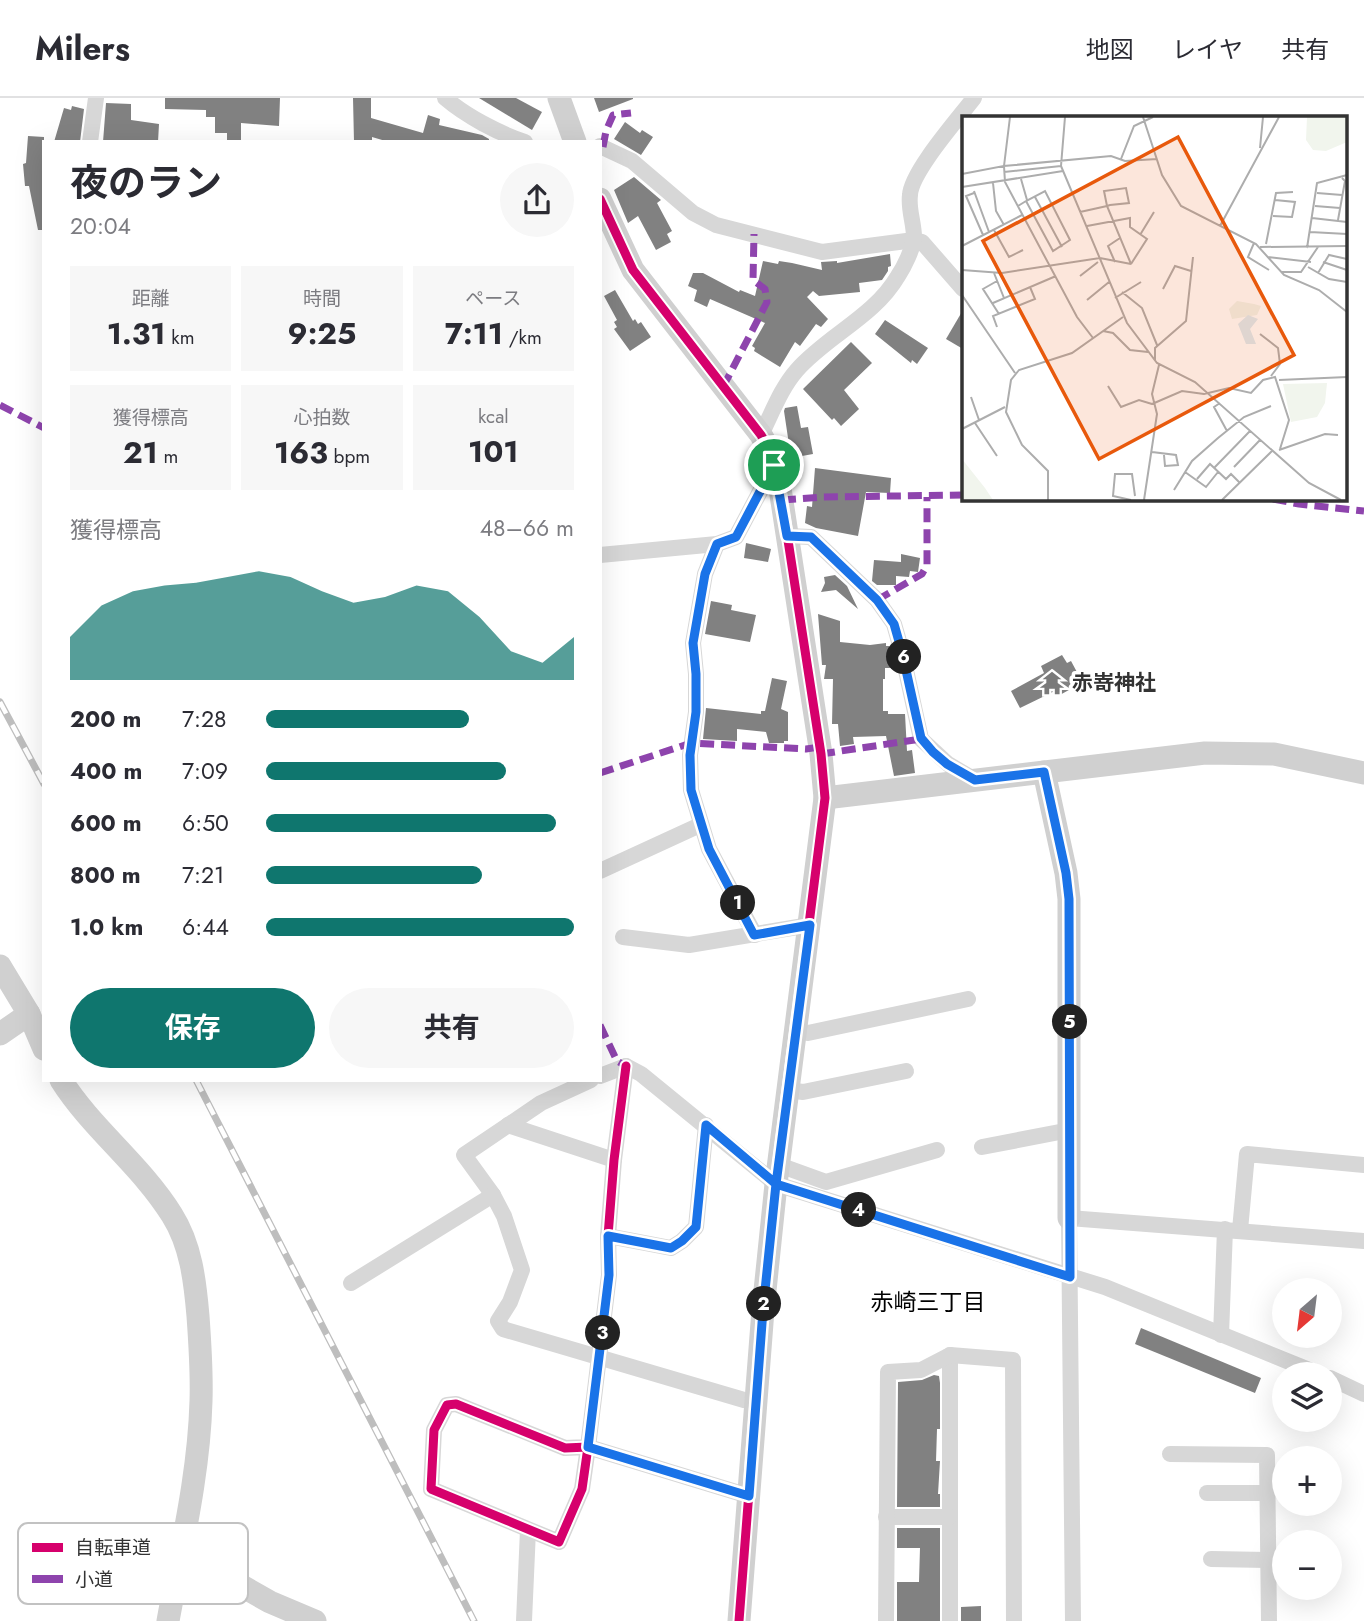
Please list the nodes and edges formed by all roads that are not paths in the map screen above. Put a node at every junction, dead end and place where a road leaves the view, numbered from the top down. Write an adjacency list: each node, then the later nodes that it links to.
1 (96, 98): 5 (street)
2 (445, 98): 6 (street)
3 (559, 98): 7 (street)
4 (974, 98): 10 (street)
5 (90, 140)
6 (521, 140)
7 (574, 140)
8 (602, 147): 10 (street)
9 (602, 202): 12 (street)
10 (914, 240): 11 (street); 12 (street)
11 (961, 275)
12 (761, 435): 13 (street)
13 (774, 465): 14 (street); 15 (street)
14 (787, 536): 19 (street); 20 (street)
15 (717, 544): 16 (street); 21 (street)
16 (602, 555)
17 (1044, 772): 18 (street); 19 (street); 40 (street)
18 (1364, 773)
19 (975, 780): 20 (street)
20 (825, 798): 23 (street)
21 (700, 824): 22 (street); 24 (street)
22 (602, 870)
23 (810, 925): 24 (street); 29 (street)
24 (754, 935): 25 (street)
25 (623, 937)
26 (0, 966): 28 (street)
27 (968, 999): 29 (street)
28 (29, 1014): 30 (street); 31 (street)
29 (796, 1030): 37 (street)
30 (0, 1034)
31 (42, 1044)
32 (626, 1066): 34 (street); 39 (street); 43 (street)
33 (906, 1071): 37 (street)
34 (602, 1075)
35 (63, 1082): 67 (street)
36 (586, 1082): 38 (street)
37 (788, 1090): 45 (street)
38 (508, 1125): 43 (street); 46 (street)
39 (706, 1125): 45 (street); 49 (street)
40 (1070, 1130): 41 (street); 47 (street)
41 (982, 1147)
42 (937, 1150): 45 (street)
43 (614, 1160): 49 (street)
44 (1364, 1165): 48 (street)
45 (777, 1175): 51 (street); 59 (street)
46 (493, 1195): 52 (street); 55 (street)
47 (1069, 1218): 48 (street); 51 (street)
48 (1233, 1229): 50 (street); 53 (street)
49 (608, 1236): 55 (street)
50 (1364, 1241)
51 (1070, 1277): 53 (street); 78 (street)
52 (351, 1283)
53 (1221, 1335): 56 (street)
54 (950, 1355): 65 (street); 66 (street); 77 (street)
55 (600, 1357): 59 (street); 60 (street)
56 (1289, 1362)
57 (1342, 1384): 58 (street)
58 (1364, 1394)
59 (756, 1401): 64 (street)
60 (588, 1447): 64 (street); 68 (street); 68 (street)
61 (1170, 1454): 63 (street)
62 (1207, 1493): 63 (street)
63 (1268, 1493): 70 (street)
64 (749, 1496): 74 (street)
65 (886, 1517): 66 (street); 75 (street)
66 (949, 1517): 76 (street)
67 (185, 1523)
68 (528, 1530): 73 (street)
69 (1211, 1559): 70 (street)
70 (1268, 1560): 79 (street)
71 (248, 1589): 72 (street)
72 (315, 1621)
73 (524, 1621)
74 (738, 1621)
75 (886, 1621)
76 (950, 1621)
77 (1014, 1621)
78 (1073, 1621)
79 (1269, 1621)

